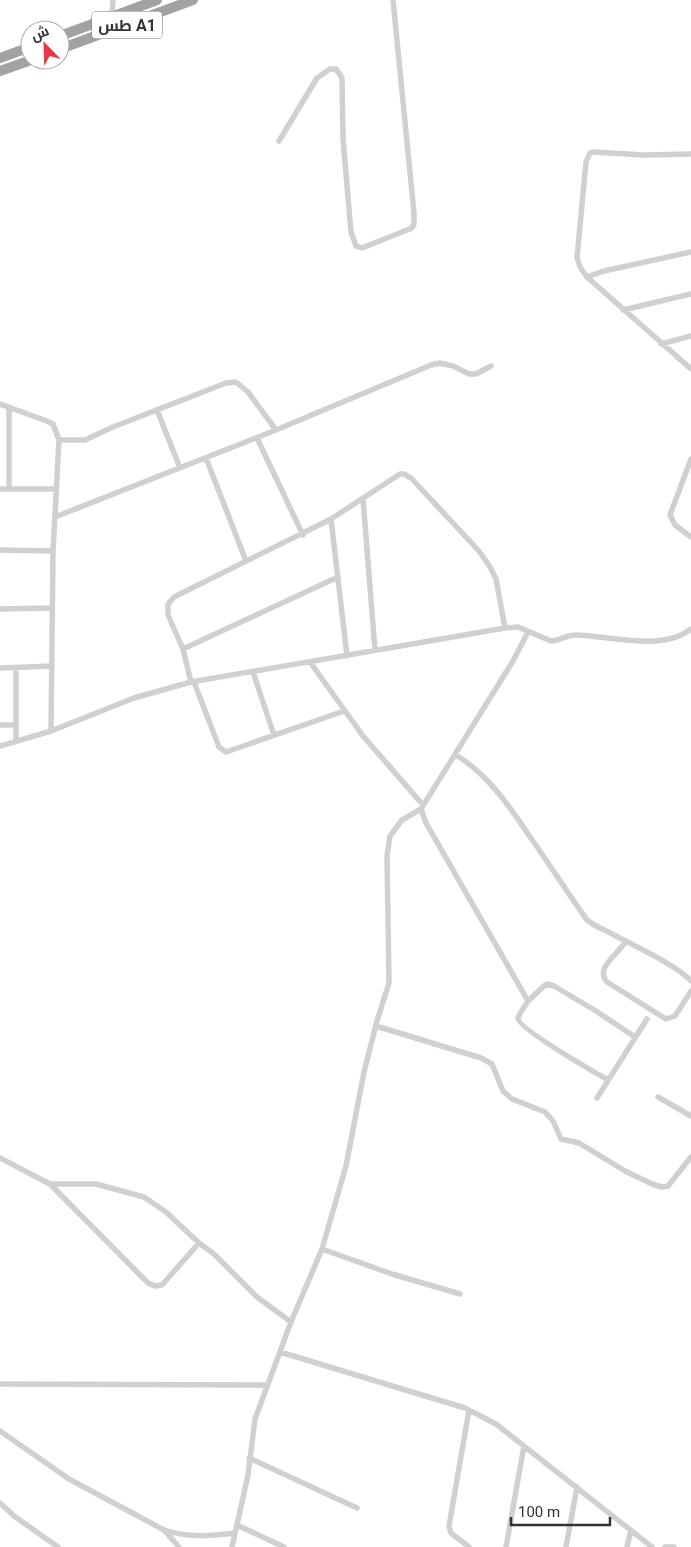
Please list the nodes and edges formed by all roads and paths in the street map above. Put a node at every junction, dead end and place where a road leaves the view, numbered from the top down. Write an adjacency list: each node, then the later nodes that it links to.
1 (113, 0): 5 (street)
2 (158, 0): 5 (highway, طس A1)
3 (193, 0): 7 (highway, طس A1)
4 (393, 0): 12 (street)
5 (112, 16): 6 (highway, طس A1)
6 (70, 32)
7 (70, 45)
8 (20, 51): 9 (highway)
9 (0, 58)
10 (20, 64): 11 (highway)
11 (0, 71)
12 (279, 141)
13 (691, 154): 15 (street)
14 (691, 252): 15 (street)
15 (587, 277): 17 (street)
16 (691, 294): 17 (street)
17 (623, 310): 19 (street)
18 (691, 336): 19 (street)
19 (661, 344): 21 (street)
20 (491, 366): 25 (street)
21 (691, 370)
22 (0, 404): 23 (street)
23 (9, 407): 27 (street); 32 (street)
24 (157, 410): 25 (street); 27 (street); 30 (street)
25 (276, 430): 26 (street)
26 (257, 438): 28 (street); 37 (street)
27 (59, 440): 33 (street)
28 (206, 458): 30 (street); 41 (street)
29 (691, 458): 38 (street)
30 (180, 468): 35 (street)
31 (0, 489): 32 (street)
32 (9, 489): 33 (street)
33 (56, 489): 35 (street)
34 (363, 499): 36 (street); 45 (street); 49 (street)
35 (56, 517): 40 (street)
36 (331, 519): 37 (street); 42 (street)
37 (303, 534): 41 (street)
38 (691, 537)
39 (0, 550): 40 (street)
40 (53, 551): 44 (street)
41 (246, 561): 48 (street)
42 (338, 577): 48 (street); 50 (street)
43 (0, 608): 44 (street)
44 (52, 608): 52 (street)
45 (505, 628): 47 (street); 49 (street)
46 (691, 630): 47 (street)
47 (528, 632): 64 (street)
48 (183, 649): 56 (street)
49 (375, 650): 50 (street)
50 (347, 656): 51 (street)
51 (310, 662): 55 (street); 57 (street)
52 (52, 666): 54 (street); 60 (street)
53 (0, 668): 54 (street)
54 (16, 668): 59 (street)
55 (253, 672): 56 (street); 61 (street)
56 (193, 682): 60 (street); 61 (street)
57 (344, 710): 61 (street); 65 (street)
58 (0, 725): 59 (street)
59 (16, 725): 62 (street)
60 (51, 731): 62 (street)
61 (274, 735)
62 (16, 741): 63 (street)
63 (0, 746)
64 (456, 755): 65 (street); 66 (street)
65 (422, 807): 69 (street); 71 (street)
66 (625, 942): 67 (street); 68 (street)
67 (691, 981)
68 (691, 991)
69 (528, 1001): 72 (street); 73 (street)
70 (647, 1019): 72 (street)
71 (376, 1026): 77 (street); 81 (street)
72 (635, 1037): 73 (street)
73 (608, 1080): 75 (street)
74 (658, 1097): 76 (street)
75 (597, 1098)
76 (691, 1116)
77 (691, 1157)
78 (0, 1158): 79 (street)
79 (50, 1184): 80 (street); 80 (street)
80 (199, 1244): 83 (street)
81 (322, 1249): 82 (street); 83 (street)
82 (460, 1294)
83 (291, 1322): 84 (street)
84 (280, 1352): 86 (street); 87 (street)
85 (0, 1384): 86 (street)
86 (267, 1385): 90 (street)
87 (469, 1410): 89 (street); 98 (street)
88 (0, 1431): 95 (street)
89 (524, 1446): 91 (street); 103 (street)
90 (249, 1458): 93 (street); 94 (street)
91 (577, 1487): 96 (street); 104 (street)
92 (0, 1503): 99 (street)
93 (357, 1508)
94 (237, 1525): 97 (street); 102 (street)
95 (164, 1530): 97 (street); 100 (street)
96 (631, 1530): 105 (street); 106 (street)
97 (234, 1533): 101 (street)
98 (466, 1546)
99 (58, 1547)
100 (179, 1547)
101 (232, 1547)
102 (284, 1547)
103 (506, 1547)
104 (566, 1547)
105 (627, 1547)
106 (652, 1547)
107 (665, 1547): 108 (street)
108 (674, 1547)

